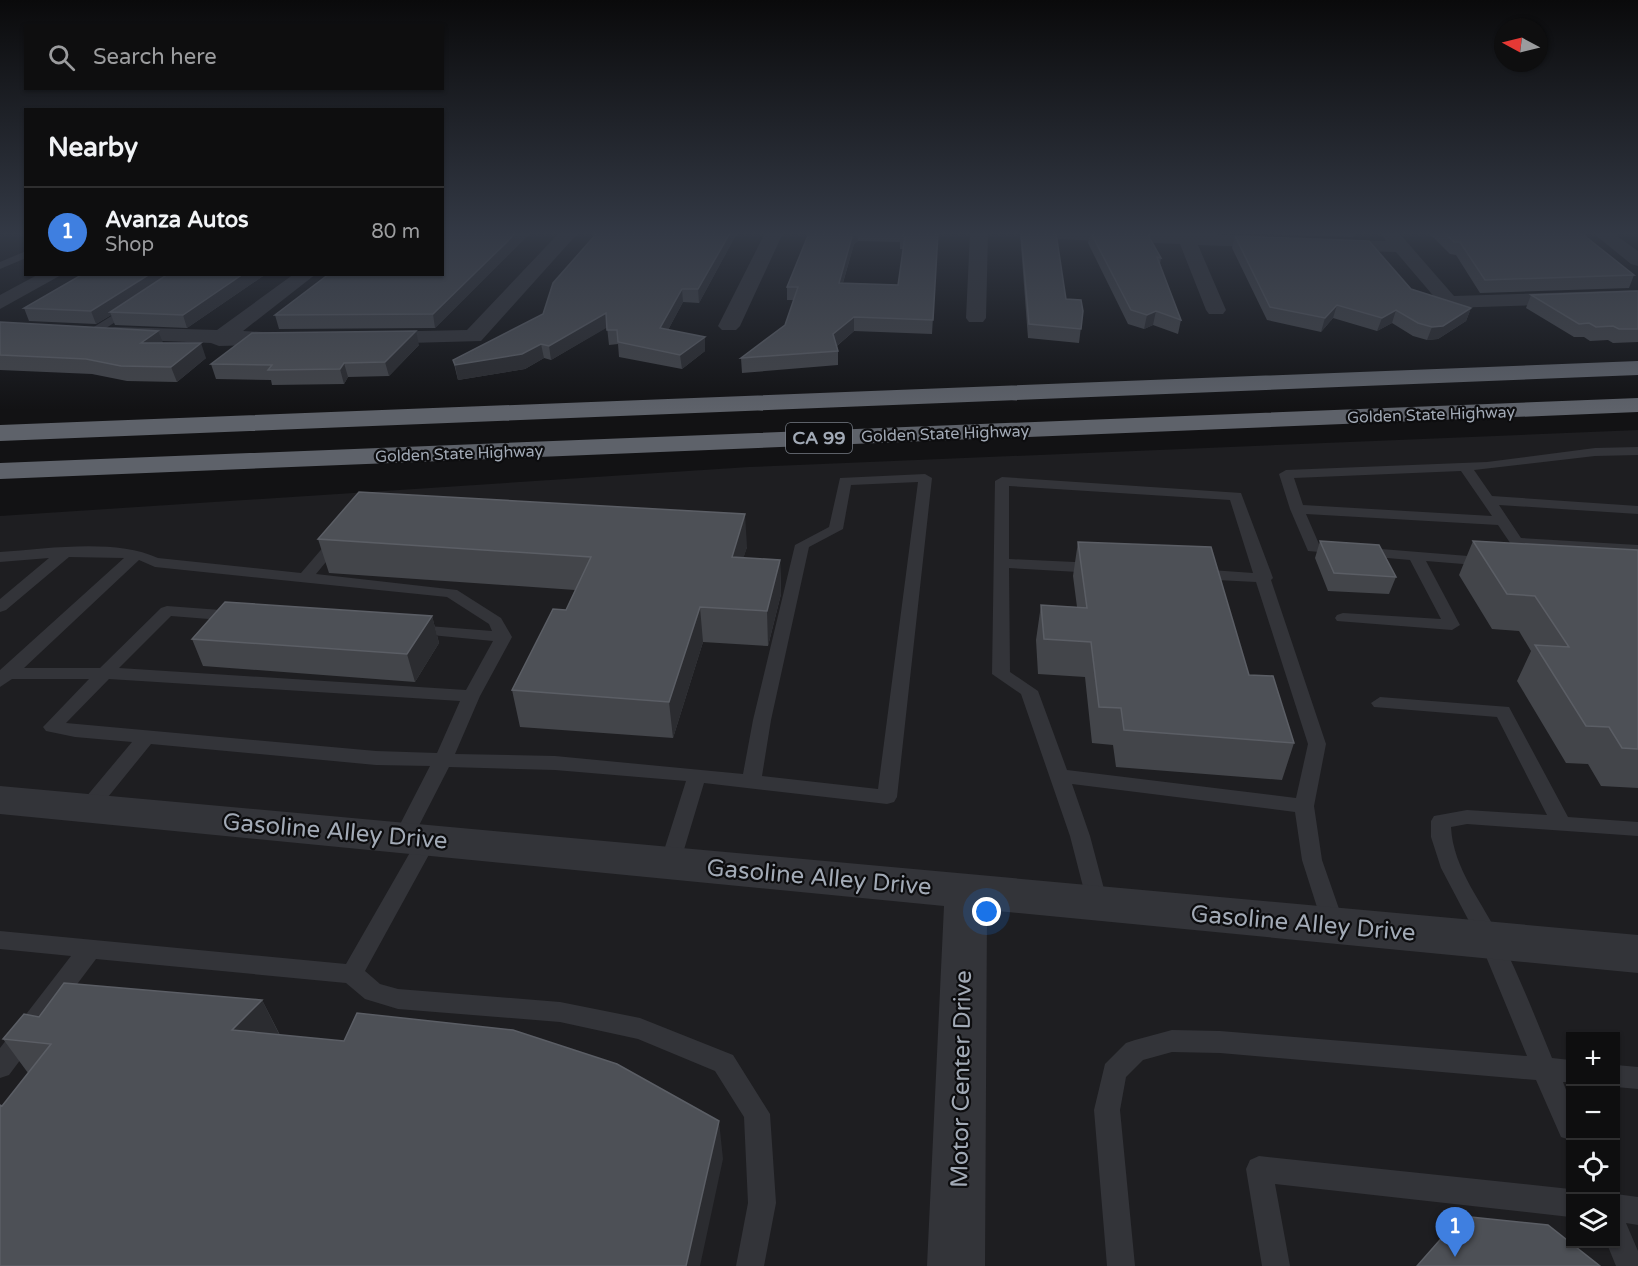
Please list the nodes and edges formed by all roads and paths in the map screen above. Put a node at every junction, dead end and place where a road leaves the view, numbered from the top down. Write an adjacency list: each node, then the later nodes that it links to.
1 (20, 292): 9 (street)
2 (283, 292): 17 (street)
3 (514, 292): 16 (street)
4 (745, 292): 13 (street)
5 (977, 292): 12 (street)
6 (1208, 292): 11 (street)
7 (1440, 292): 8 (street)
8 (1638, 296)
9 (0, 303)
10 (140, 303): 15 (lane)
11 (1216, 310)
12 (976, 318)
13 (729, 326)
14 (70, 331): 15 (street)
15 (93, 332): 17 (street)
16 (347, 338)
17 (219, 339): 18 (street)
18 (313, 339)
19 (1638, 368): 21 (highway, Golden State Highway / CA 99)
20 (1638, 405): 24 (highway, Golden State Highway / CA 99)
21 (0, 433)
22 (1638, 451): 23 (lane)
23 (1466, 467): 25 (lane); 26 (lane)
24 (0, 471)
25 (1489, 500): 27 (lane); 28 (lane)
26 (1298, 509): 28 (lane); 34 (lane)
27 (1638, 510)
28 (1503, 521): 30 (lane)
29 (351, 524): 39 (lane)
30 (1516, 542): 31 (lane); 34 (lane)
31 (1638, 549)
32 (65, 552): 33 (lane); 35 (lane); 41 (lane)
33 (137, 554): 39 (lane); 47 (lane)
34 (1416, 556): 43 (lane)
35 (0, 557)
36 (1002, 562): 37 (lane); 40 (lane); 53 (lane)
37 (1109, 569)
38 (1181, 573): 40 (lane)
39 (305, 578): 45 (lane)
40 (1265, 579): 56 (lane)
41 (0, 607)
42 (248, 617): 46 (lane)
43 (1343, 618)
44 (400, 629): 45 (lane)
45 (504, 637): 48 (lane)
46 (105, 673): 47 (lane); 48 (lane); 50 (lane)
47 (3, 677)
48 (471, 696): 51 (lane)
49 (1380, 703): 58 (lane)
50 (146, 738): 51 (lane); 57 (lane)
51 (443, 760): 52 (lane); 60 (lane)
52 (697, 775): 54 (lane); 61 (lane)
53 (1060, 776): 56 (lane); 63 (lane)
54 (751, 783): 54 (lane)
55 (0, 800): 57 (street, Gasoline Alley Drive)
56 (1304, 806): 64 (lane)
57 (88, 808): 60 (street, Gasoline Alley Drive)
58 (1562, 824): 59 (lane); 66 (lane)
59 (1638, 829)
60 (415, 839): 61 (street, Gasoline Alley Drive); 69 (lane)
61 (670, 863): 62 (street, Gasoline Alley Drive)
62 (966, 891): 63 (street, Gasoline Alley Drive); 81 (street, Motor Center Drive)
63 (1097, 903): 64 (street, Gasoline Alley Drive)
64 (1334, 926): 66 (street, Gasoline Alley Drive)
65 (0, 940): 67 (lane)
66 (1490, 940): 68 (street, Gasoline Alley Drive); 71 (lane)
67 (90, 949): 69 (lane); 70 (lane)
68 (1638, 954)
69 (352, 974): 80 (lane)
70 (0, 1067)
71 (1544, 1068): 72 (lane); 75 (lane); 82 (lane)
72 (1566, 1071)
73 (1620, 1076): 74 (lane)
74 (1638, 1078)
75 (1566, 1119)
76 (1566, 1203): 83 (lane)
77 (1620, 1209): 78 (lane)
78 (1638, 1211)
79 (1620, 1242): 84 (lane)
80 (750, 1266)
81 (956, 1266)
82 (1121, 1266)
83 (1276, 1266)
84 (1630, 1266)

